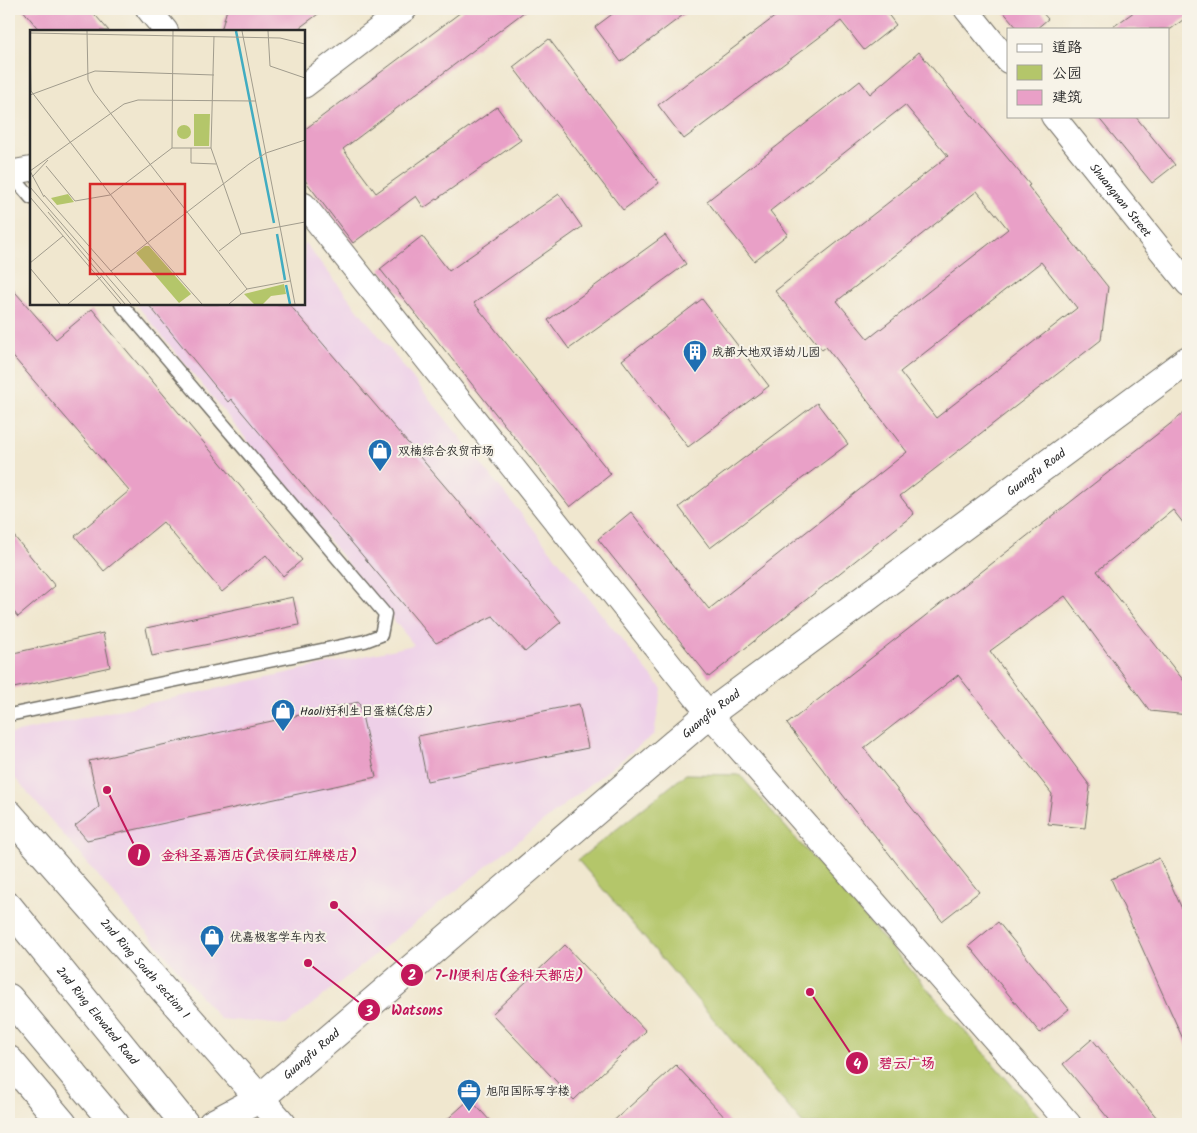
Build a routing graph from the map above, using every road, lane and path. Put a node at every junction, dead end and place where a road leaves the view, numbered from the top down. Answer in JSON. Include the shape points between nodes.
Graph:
{"nodes":[{"id":1,"x":148,"y":9,"type":"edge"},
{"id":2,"x":405,"y":9,"type":"edge"},
{"id":3,"x":966,"y":9,"type":"edge"},
{"id":4,"x":165,"y":30,"type":"edge"},
{"id":5,"x":1007,"y":60,"type":"edge"},
{"id":6,"x":305,"y":85,"type":"edge"},
{"id":7,"x":1055,"y":118,"type":"edge"},
{"id":8,"x":16,"y":171,"type":"edge"},
{"id":9,"x":30,"y":196,"type":"edge"},
{"id":10,"x":305,"y":206,"type":"edge"},
{"id":11,"x":1188,"y":284,"type":"edge"},
{"id":12,"x":122,"y":305,"type":"edge"},
{"id":13,"x":1188,"y":360,"type":"edge"},
{"id":14,"x":709,"y":714,"type":"junction"},
{"id":15,"x":9,"y":715,"type":"edge"},
{"id":16,"x":9,"y":814,"type":"edge"},
{"id":17,"x":9,"y":907,"type":"edge"},
{"id":18,"x":9,"y":998,"type":"edge"},
{"id":19,"x":9,"y":1060,"type":"edge"},
{"id":20,"x":259,"y":1099,"type":"junction"},
{"id":21,"x":64,"y":1124,"type":"edge"},
{"id":22,"x":115,"y":1124,"type":"edge"},
{"id":23,"x":185,"y":1124,"type":"edge"},
{"id":24,"x":212,"y":1124,"type":"edge"},
{"id":25,"x":230,"y":1124,"type":"edge"},
{"id":26,"x":282,"y":1124,"type":"edge"},
{"id":27,"x":1069,"y":1124,"type":"edge"}],
"edges":[{"from":1,"to":4,"type":"street"},
{"from":2,"to":6,"type":"street"},
{"from":3,"to":5,"type":"street"},
{"from":7,"to":11,"type":"street","name":"Shuangnan Street"},
{"from":8,"to":9,"type":"lane"},
{"from":10,"to":14,"type":"street"},
{"from":12,"to":15,"type":"lane","via":[[385,614],[381,635],[365,641]]},
{"from":13,"to":14,"type":"main road","name":"Guangfu Road"},
{"from":14,"to":20,"type":"main road","name":"Guangfu Road"},
{"from":14,"to":27,"type":"street"},
{"from":16,"to":20,"type":"main road","name":"2nd Ring South section 1"},
{"from":17,"to":23,"type":"main road","name":"2nd Ring Elevated Road"},
{"from":18,"to":22,"type":"main road"},
{"from":19,"to":21,"type":"main road"},
{"from":20,"to":24,"type":"main road"},
{"from":20,"to":25,"type":"main road"},
{"from":20,"to":26,"type":"main road","name":"2nd Ring South section 1"}]}
